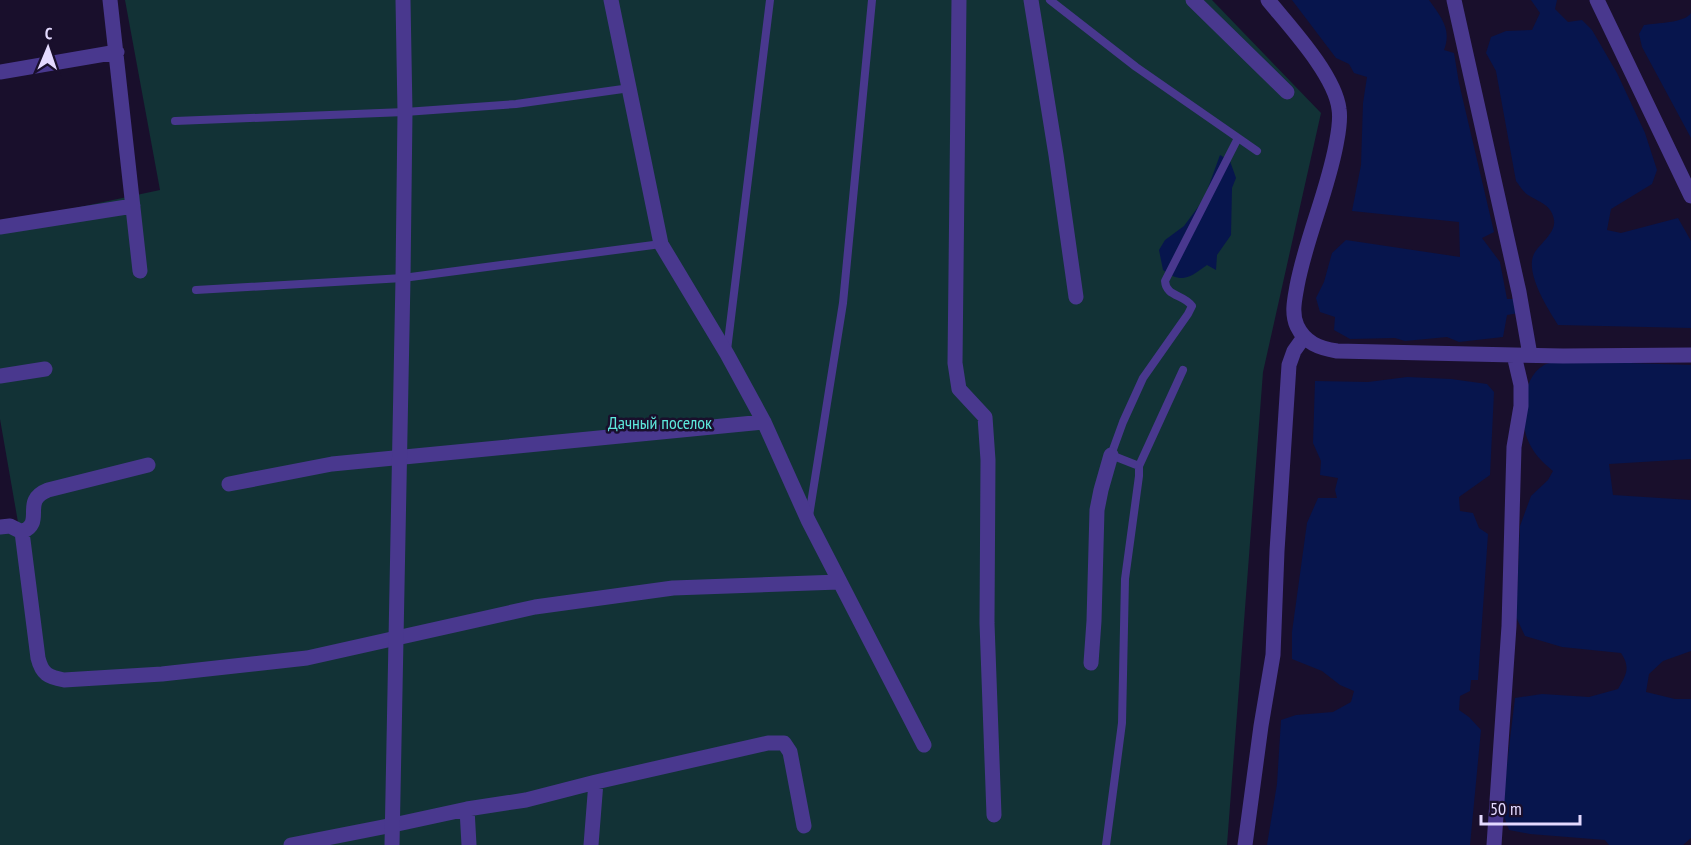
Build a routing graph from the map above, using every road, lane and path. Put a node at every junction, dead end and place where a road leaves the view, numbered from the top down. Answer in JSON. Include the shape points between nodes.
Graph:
{"nodes":[{"id":1,"x":110,"y":0,"type":"edge"},
{"id":2,"x":403,"y":0,"type":"edge"},
{"id":3,"x":611,"y":0,"type":"edge"},
{"id":4,"x":770,"y":0,"type":"edge"},
{"id":5,"x":872,"y":0,"type":"edge"},
{"id":6,"x":959,"y":0,"type":"edge"},
{"id":7,"x":1031,"y":0,"type":"edge"},
{"id":8,"x":1050,"y":0,"type":"edge"},
{"id":9,"x":1193,"y":0,"type":"edge"},
{"id":10,"x":1268,"y":0,"type":"edge"},
{"id":11,"x":1454,"y":0,"type":"edge"},
{"id":12,"x":1597,"y":0,"type":"edge"},
{"id":13,"x":117,"y":52,"type":"junction"},
{"id":14,"x":0,"y":72,"type":"edge"},
{"id":15,"x":630,"y":88,"type":"junction"},
{"id":16,"x":1287,"y":92,"type":"dead end"},
{"id":17,"x":405,"y":112,"type":"junction"},
{"id":18,"x":175,"y":121,"type":"dead end"},
{"id":19,"x":1238,"y":138,"type":"junction"},
{"id":20,"x":1257,"y":151,"type":"dead end"},
{"id":21,"x":1691,"y":196,"type":"edge"},
{"id":22,"x":133,"y":206,"type":"junction"},
{"id":23,"x":0,"y":227,"type":"edge"},
{"id":24,"x":661,"y":244,"type":"junction"},
{"id":25,"x":140,"y":271,"type":"dead end"},
{"id":26,"x":403,"y":278,"type":"junction"},
{"id":27,"x":196,"y":290,"type":"dead end"},
{"id":28,"x":1076,"y":297,"type":"dead end"},
{"id":29,"x":1305,"y":337,"type":"junction"},
{"id":30,"x":727,"y":354,"type":"junction"},
{"id":31,"x":1514,"y":355,"type":"junction"},
{"id":32,"x":1530,"y":355,"type":"junction"},
{"id":33,"x":1691,"y":355,"type":"edge"},
{"id":34,"x":45,"y":369,"type":"dead end"},
{"id":35,"x":1183,"y":370,"type":"dead end"},
{"id":36,"x":0,"y":376,"type":"edge"},
{"id":37,"x":764,"y":422,"type":"junction"},
{"id":38,"x":1111,"y":455,"type":"junction"},
{"id":39,"x":400,"y":457,"type":"junction"},
{"id":40,"x":148,"y":465,"type":"dead end"},
{"id":41,"x":1139,"y":466,"type":"junction"},
{"id":42,"x":229,"y":484,"type":"dead end"},
{"id":43,"x":808,"y":520,"type":"junction"},
{"id":44,"x":0,"y":527,"type":"edge"},
{"id":45,"x":22,"y":531,"type":"junction"},
{"id":46,"x":839,"y":582,"type":"junction"},
{"id":47,"x":395,"y":639,"type":"junction"},
{"id":48,"x":1091,"y":663,"type":"dead end"},
{"id":49,"x":924,"y":745,"type":"dead end"},
{"id":50,"x":596,"y":782,"type":"junction"},
{"id":51,"x":466,"y":809,"type":"junction"},
{"id":52,"x":994,"y":815,"type":"dead end"},
{"id":53,"x":393,"y":825,"type":"junction"},
{"id":54,"x":804,"y":826,"type":"dead end"},
{"id":55,"x":291,"y":845,"type":"edge"},
{"id":56,"x":392,"y":845,"type":"edge"},
{"id":57,"x":469,"y":845,"type":"edge"},
{"id":58,"x":591,"y":845,"type":"edge"},
{"id":59,"x":1106,"y":845,"type":"edge"},
{"id":60,"x":1245,"y":845,"type":"edge"},
{"id":61,"x":1494,"y":845,"type":"edge"}],
"edges":[{"from":1,"to":13,"type":"street"},
{"from":2,"to":17,"type":"street"},
{"from":3,"to":15,"type":"street"},
{"from":4,"to":30,"type":"lane"},
{"from":5,"to":43,"type":"lane","via":[[843,303]]},
{"from":6,"to":52,"type":"street","via":[[956,371],[959,389],[985,417]]},
{"from":7,"to":28,"type":"street"},
{"from":8,"to":19,"type":"lane","via":[[1136,67]]},
{"from":9,"to":16,"type":"street"},
{"from":10,"to":29,"type":"street","via":[[1325,73],[1340,111],[1332,166],[1302,261],[1293,307],[1296,325]]},
{"from":11,"to":32,"type":"street","via":[[1520,292]]},
{"from":12,"to":21,"type":"street"},
{"from":13,"to":14,"type":"street"},
{"from":13,"to":22,"type":"street"},
{"from":15,"to":17,"type":"lane","via":[[516,104]]},
{"from":15,"to":24,"type":"street"},
{"from":17,"to":18,"type":"lane"},
{"from":17,"to":26,"type":"street"},
{"from":19,"to":20,"type":"lane"},
{"from":19,"to":38,"type":"lane","via":[[1165,281],[1168,292],[1188,300],[1192,306],[1143,378]]},
{"from":22,"to":23,"type":"street"},
{"from":22,"to":25,"type":"street"},
{"from":24,"to":26,"type":"lane"},
{"from":24,"to":30,"type":"street"},
{"from":26,"to":27,"type":"lane"},
{"from":26,"to":39,"type":"street"},
{"from":29,"to":31,"type":"street","via":[[1318,348],[1337,351]]},
{"from":29,"to":60,"type":"street","via":[[1289,365],[1273,655]]},
{"from":30,"to":37,"type":"street"},
{"from":31,"to":32,"type":"street"},
{"from":31,"to":61,"type":"street","via":[[1521,406],[1514,447],[1509,626]]},
{"from":32,"to":33,"type":"street"},
{"from":34,"to":36,"type":"street"},
{"from":35,"to":41,"type":"lane"},
{"from":37,"to":39,"type":"street"},
{"from":37,"to":43,"type":"street"},
{"from":38,"to":41,"type":"lane"},
{"from":38,"to":48,"type":"street","via":[[1098,510]]},
{"from":39,"to":42,"type":"street","via":[[332,464]]},
{"from":39,"to":47,"type":"street"},
{"from":40,"to":45,"type":"street","via":[[40,493],[34,503],[32,523]]},
{"from":41,"to":59,"type":"lane","via":[[1125,579],[1122,723]]},
{"from":43,"to":46,"type":"street"},
{"from":44,"to":45,"type":"street"},
{"from":45,"to":47,"type":"street","via":[[38,658],[42,671],[50,678],[224,668],[307,658]]},
{"from":46,"to":47,"type":"street","via":[[673,588],[535,607]]},
{"from":46,"to":49,"type":"street"},
{"from":47,"to":53,"type":"street"},
{"from":50,"to":51,"type":"street","via":[[526,800]]},
{"from":50,"to":54,"type":"street","via":[[768,743],[784,743],[790,752]]},
{"from":50,"to":58,"type":"street"},
{"from":51,"to":53,"type":"street"},
{"from":51,"to":57,"type":"street"},
{"from":53,"to":55,"type":"street"},
{"from":53,"to":56,"type":"street"}]}
